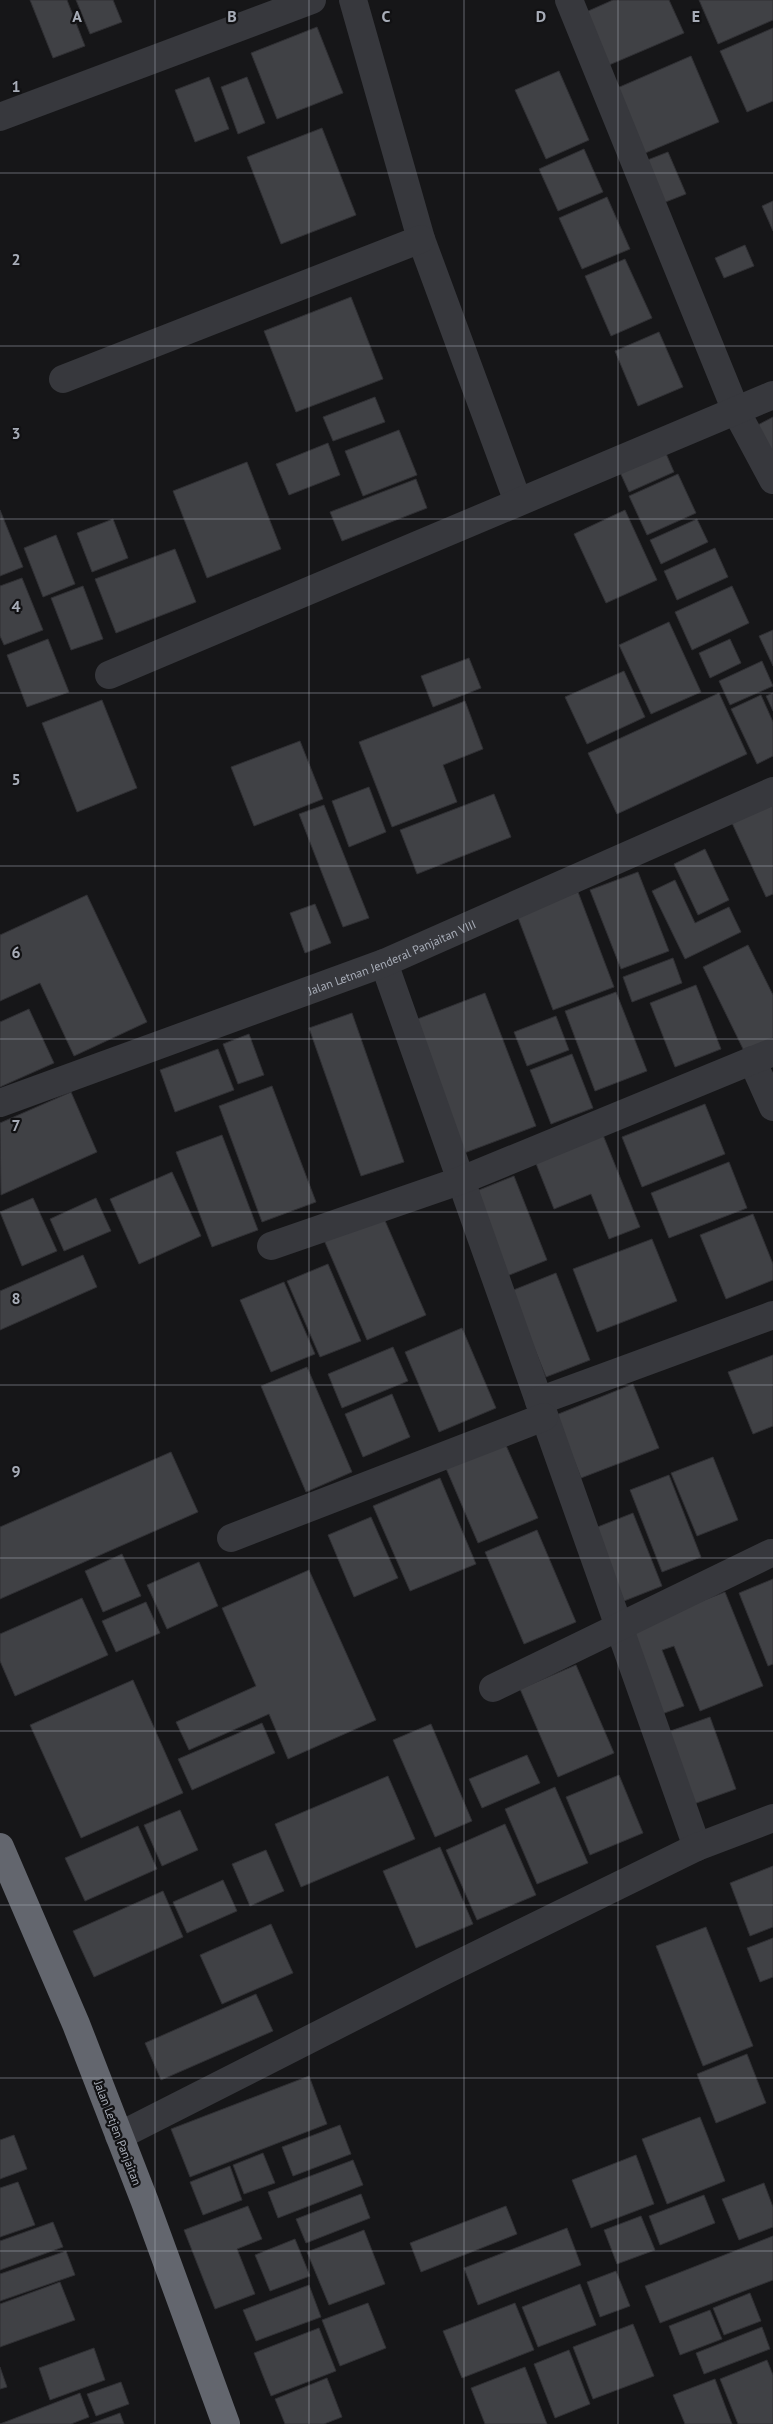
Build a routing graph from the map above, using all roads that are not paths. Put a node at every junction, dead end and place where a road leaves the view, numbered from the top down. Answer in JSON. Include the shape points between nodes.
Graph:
{"nodes":[{"id":1,"x":312,"y":0,"type":"edge"},
{"id":2,"x":353,"y":0,"type":"edge"},
{"id":3,"x":570,"y":0,"type":"edge"},
{"id":4,"x":0,"y":117,"type":"edge"},
{"id":5,"x":421,"y":238,"type":"junction"},
{"id":6,"x":63,"y":379,"type":"dead end"},
{"id":7,"x":773,"y":395,"type":"edge"},
{"id":8,"x":736,"y":411,"type":"junction"},
{"id":9,"x":773,"y":480,"type":"edge"},
{"id":10,"x":518,"y":502,"type":"junction"},
{"id":11,"x":109,"y":675,"type":"dead end"},
{"id":12,"x":773,"y":791,"type":"edge"},
{"id":13,"x":384,"y":963,"type":"junction"},
{"id":14,"x":763,"y":1056,"type":"edge"},
{"id":15,"x":0,"y":1104,"type":"edge"},
{"id":16,"x":773,"y":1107,"type":"edge"},
{"id":17,"x":462,"y":1180,"type":"junction"},
{"id":18,"x":271,"y":1246,"type":"dead end"},
{"id":19,"x":773,"y":1315,"type":"edge"},
{"id":20,"x":541,"y":1409,"type":"junction"},
{"id":21,"x":231,"y":1538,"type":"dead end"},
{"id":22,"x":771,"y":1553,"type":"dead end"},
{"id":23,"x":619,"y":1626,"type":"junction"},
{"id":24,"x":493,"y":1688,"type":"dead end"},
{"id":25,"x":773,"y":1818,"type":"edge"},
{"id":26,"x":0,"y":1847,"type":"edge"},
{"id":27,"x":698,"y":1847,"type":"junction"},
{"id":28,"x":119,"y":2136,"type":"junction"},
{"id":29,"x":226,"y":2424,"type":"edge"}],
"edges":[{"from":1,"to":4,"type":"street"},
{"from":2,"to":5,"type":"street"},
{"from":3,"to":8,"type":"street"},
{"from":5,"to":6,"type":"street"},
{"from":5,"to":10,"type":"street"},
{"from":7,"to":8,"type":"street"},
{"from":8,"to":9,"type":"street"},
{"from":8,"to":10,"type":"street"},
{"from":10,"to":11,"type":"street"},
{"from":12,"to":13,"type":"street","name":"Jalan Letnan Jenderal Panjaitan VIII"},
{"from":13,"to":15,"type":"street","name":"Jalan Letnan Jenderal Panjaitan VIII"},
{"from":13,"to":17,"type":"street"},
{"from":14,"to":16,"type":"street"},
{"from":14,"to":17,"type":"street"},
{"from":17,"to":18,"type":"street"},
{"from":17,"to":20,"type":"street"},
{"from":19,"to":20,"type":"street"},
{"from":20,"to":21,"type":"street"},
{"from":20,"to":23,"type":"street"},
{"from":22,"to":23,"type":"street"},
{"from":23,"to":24,"type":"street"},
{"from":23,"to":27,"type":"street"},
{"from":25,"to":27,"type":"street"},
{"from":26,"to":28,"type":"highway","name":"Jalan Letjen Panjaitan","via":[[76,2024]]},
{"from":27,"to":28,"type":"street"},
{"from":28,"to":29,"type":"highway","name":"Jalan Letjen Panjaitan"}]}
